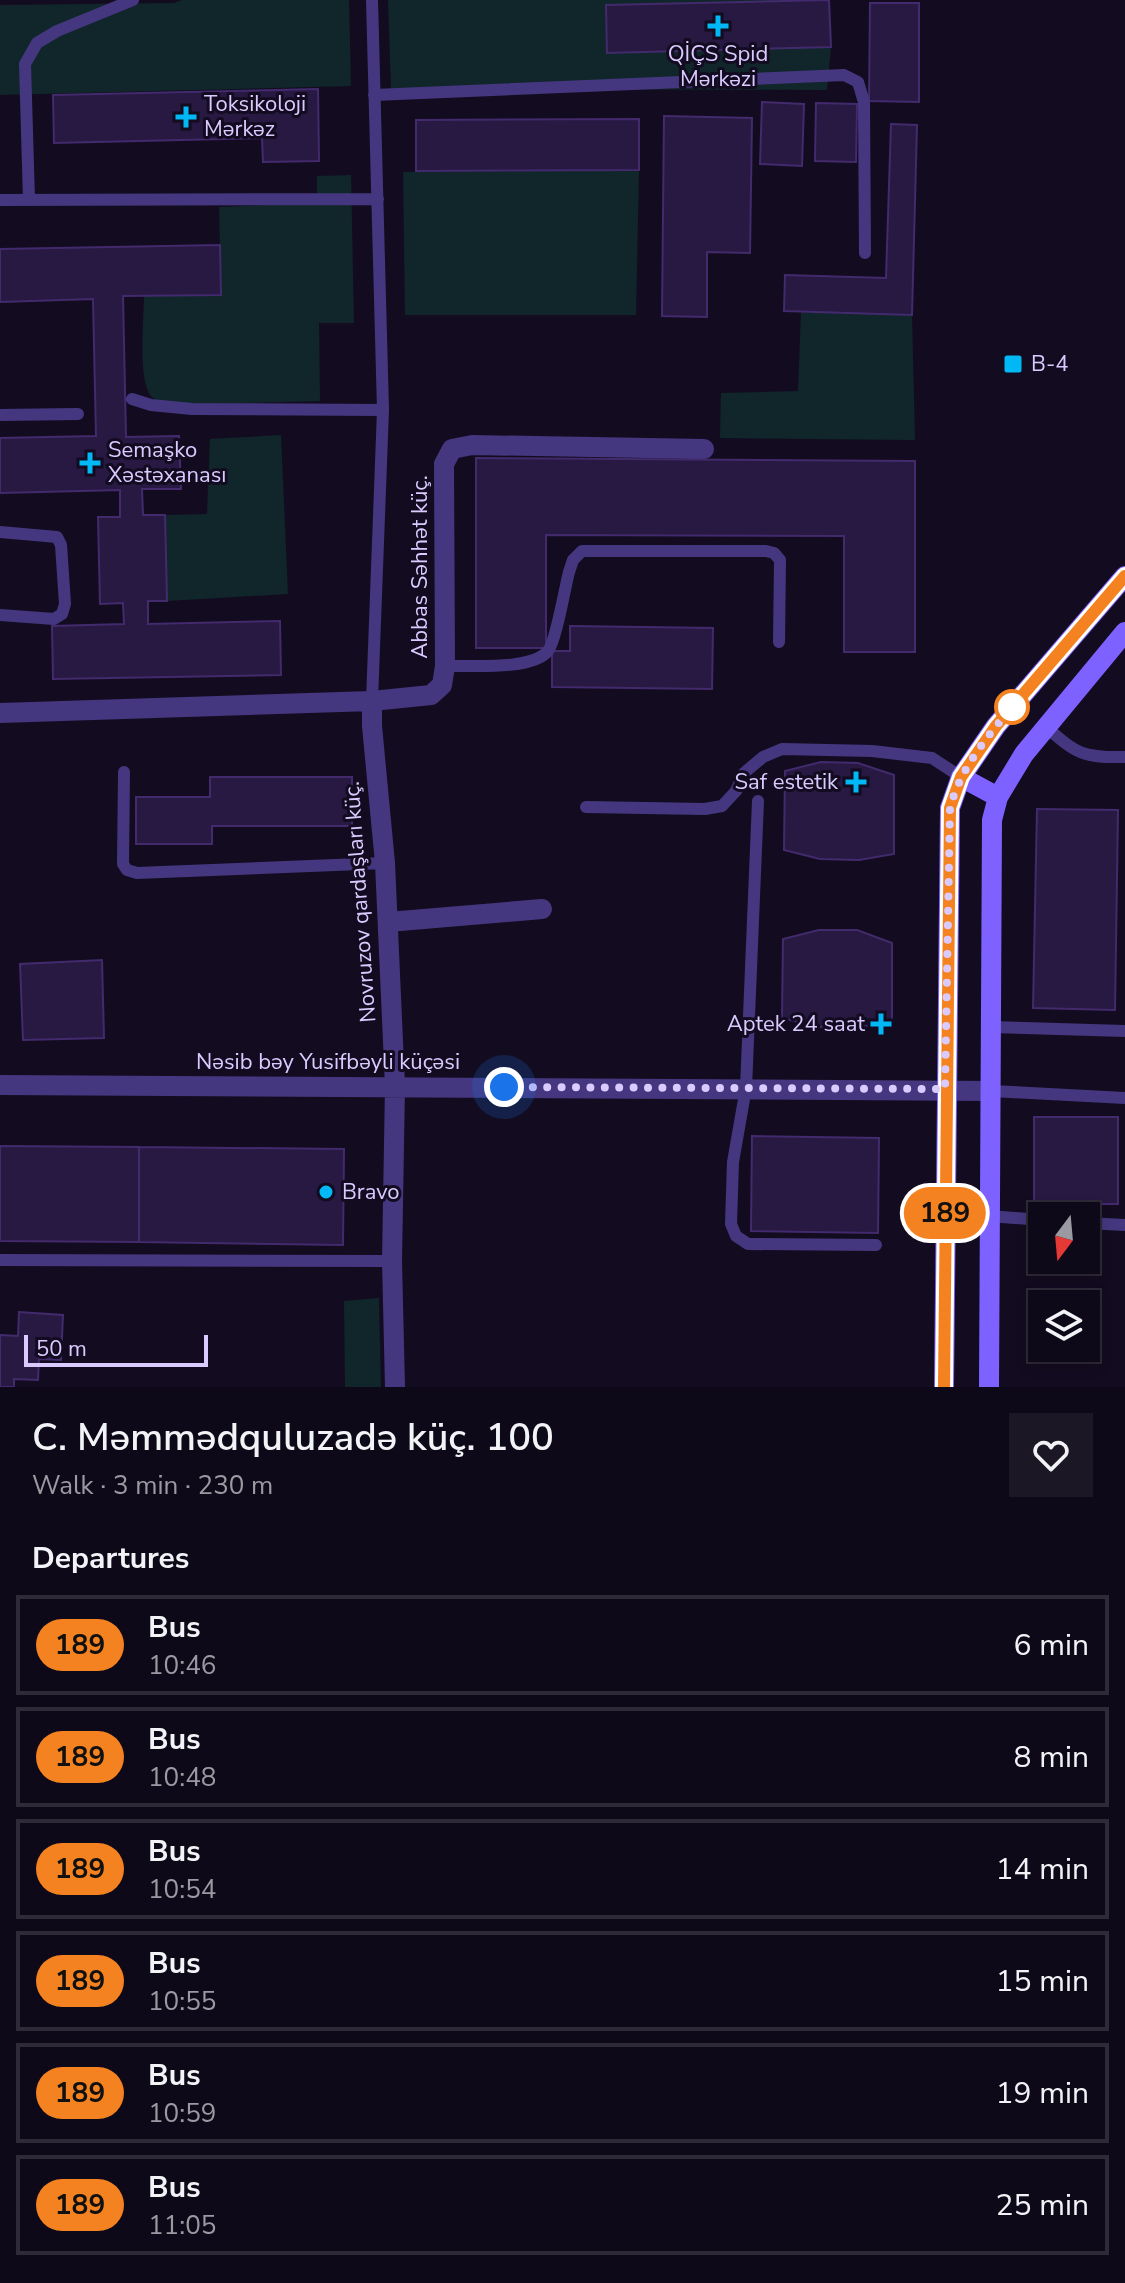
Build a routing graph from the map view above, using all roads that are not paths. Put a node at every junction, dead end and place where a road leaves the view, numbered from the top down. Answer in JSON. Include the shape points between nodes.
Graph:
{"nodes":[{"id":1,"x":133,"y":0,"type":"edge"},
{"id":2,"x":372,"y":0,"type":"edge"},
{"id":3,"x":374,"y":95,"type":"junction"},
{"id":4,"x":378,"y":199,"type":"junction"},
{"id":5,"x":0,"y":200,"type":"edge"},
{"id":6,"x":29,"y":200,"type":"junction"},
{"id":7,"x":865,"y":253,"type":"dead end"},
{"id":8,"x":132,"y":399,"type":"dead end"},
{"id":9,"x":383,"y":410,"type":"junction"},
{"id":10,"x":78,"y":414,"type":"dead end"},
{"id":11,"x":0,"y":415,"type":"edge"},
{"id":12,"x":704,"y":449,"type":"dead end"},
{"id":13,"x":0,"y":532,"type":"edge"},
{"id":14,"x":1125,"y":576,"type":"edge"},
{"id":15,"x":0,"y":615,"type":"edge"},
{"id":16,"x":1125,"y":632,"type":"edge"},
{"id":17,"x":779,"y":642,"type":"dead end"},
{"id":18,"x":445,"y":666,"type":"junction"},
{"id":19,"x":372,"y":701,"type":"junction"},
{"id":20,"x":0,"y":713,"type":"edge"},
{"id":21,"x":1046,"y":727,"type":"junction"},
{"id":22,"x":1125,"y":757,"type":"edge"},
{"id":23,"x":124,"y":772,"type":"dead end"},
{"id":24,"x":961,"y":777,"type":"junction"},
{"id":25,"x":998,"y":797,"type":"junction"},
{"id":26,"x":758,"y":801,"type":"dead end"},
{"id":27,"x":586,"y":807,"type":"dead end"},
{"id":28,"x":385,"y":863,"type":"junction"},
{"id":29,"x":542,"y":909,"type":"dead end"},
{"id":30,"x":388,"y":922,"type":"junction"},
{"id":31,"x":992,"y":1027,"type":"junction"},
{"id":32,"x":1125,"y":1031,"type":"edge"},
{"id":33,"x":0,"y":1085,"type":"edge"},
{"id":34,"x":395,"y":1086,"type":"junction"},
{"id":35,"x":746,"y":1088,"type":"junction"},
{"id":36,"x":945,"y":1089,"type":"junction"},
{"id":37,"x":992,"y":1091,"type":"junction"},
{"id":38,"x":1125,"y":1098,"type":"edge"},
{"id":39,"x":989,"y":1216,"type":"junction"},
{"id":40,"x":1028,"y":1219,"type":"edge"},
{"id":41,"x":1100,"y":1224,"type":"edge"},
{"id":42,"x":1125,"y":1225,"type":"edge"},
{"id":43,"x":876,"y":1245,"type":"dead end"},
{"id":44,"x":0,"y":1260,"type":"edge"},
{"id":45,"x":392,"y":1261,"type":"junction"},
{"id":46,"x":395,"y":1387,"type":"edge"},
{"id":47,"x":944,"y":1387,"type":"edge"},
{"id":48,"x":989,"y":1387,"type":"edge"}],
"edges":[{"from":1,"to":6,"type":"lane","via":[[47,37],[25,64]]},
{"from":2,"to":3,"type":"lane"},
{"from":3,"to":4,"type":"lane"},
{"from":3,"to":7,"type":"lane","via":[[844,75],[858,82],[864,102]]},
{"from":4,"to":6,"type":"lane"},
{"from":4,"to":9,"type":"lane"},
{"from":5,"to":6,"type":"lane"},
{"from":8,"to":9,"type":"lane","via":[[192,409]]},
{"from":9,"to":19,"type":"lane"},
{"from":10,"to":11,"type":"lane"},
{"from":12,"to":18,"type":"street","name":"Abbas Səhhət küç.","via":[[452,449],[444,464]]},
{"from":13,"to":15,"type":"lane","via":[[57,537],[65,604],[54,619]]},
{"from":14,"to":24,"type":"main road","via":[[996,726]]},
{"from":16,"to":21,"type":"main road"},
{"from":17,"to":18,"type":"lane","via":[[780,560],[774,553],[582,551],[569,572],[549,650],[522,664]]},
{"from":18,"to":19,"type":"street","name":"Abbas Səhhət küç.","via":[[442,685],[431,695]]},
{"from":19,"to":20,"type":"street","name":"Abbas Səhhət küç."},
{"from":19,"to":28,"type":"street","name":"Novruzov qardaşları küç."},
{"from":21,"to":22,"type":"lane","via":[[1073,750]]},
{"from":21,"to":25,"type":"main road"},
{"from":23,"to":28,"type":"lane","via":[[127,870]]},
{"from":24,"to":25,"type":"main road"},
{"from":24,"to":27,"type":"lane","via":[[932,758],[782,749],[744,773],[722,806]]},
{"from":24,"to":36,"type":"main road","via":[[948,828]]},
{"from":25,"to":31,"type":"main road","via":[[990,874]]},
{"from":26,"to":35,"type":"lane"},
{"from":28,"to":30,"type":"street","name":"Novruzov qardaşları küç."},
{"from":29,"to":30,"type":"street"},
{"from":30,"to":34,"type":"street","name":"Novruzov qardaşları küç."},
{"from":31,"to":32,"type":"lane"},
{"from":31,"to":37,"type":"main road"},
{"from":33,"to":34,"type":"street","name":"Nəsib bəy Yusifbəyli küçəsi"},
{"from":34,"to":35,"type":"street","name":"Nəsib bəy Yusifbəyli küçəsi"},
{"from":34,"to":45,"type":"street","name":"Novruzov qardaşları küç."},
{"from":35,"to":36,"type":"street","name":"Nəsib bəy Yusifbəyli küçəsi"},
{"from":35,"to":43,"type":"lane","via":[[733,1162],[731,1224],[736,1236],[748,1244]]},
{"from":36,"to":37,"type":"street","name":"Nəsib bəy Yusifbəyli küçəsi"},
{"from":36,"to":47,"type":"main road"},
{"from":37,"to":38,"type":"lane"},
{"from":37,"to":39,"type":"main road"},
{"from":39,"to":40,"type":"lane"},
{"from":39,"to":48,"type":"main road"},
{"from":41,"to":42,"type":"lane"},
{"from":44,"to":45,"type":"lane"},
{"from":45,"to":46,"type":"street","name":"Novruzov qardaşları küç."}]}
